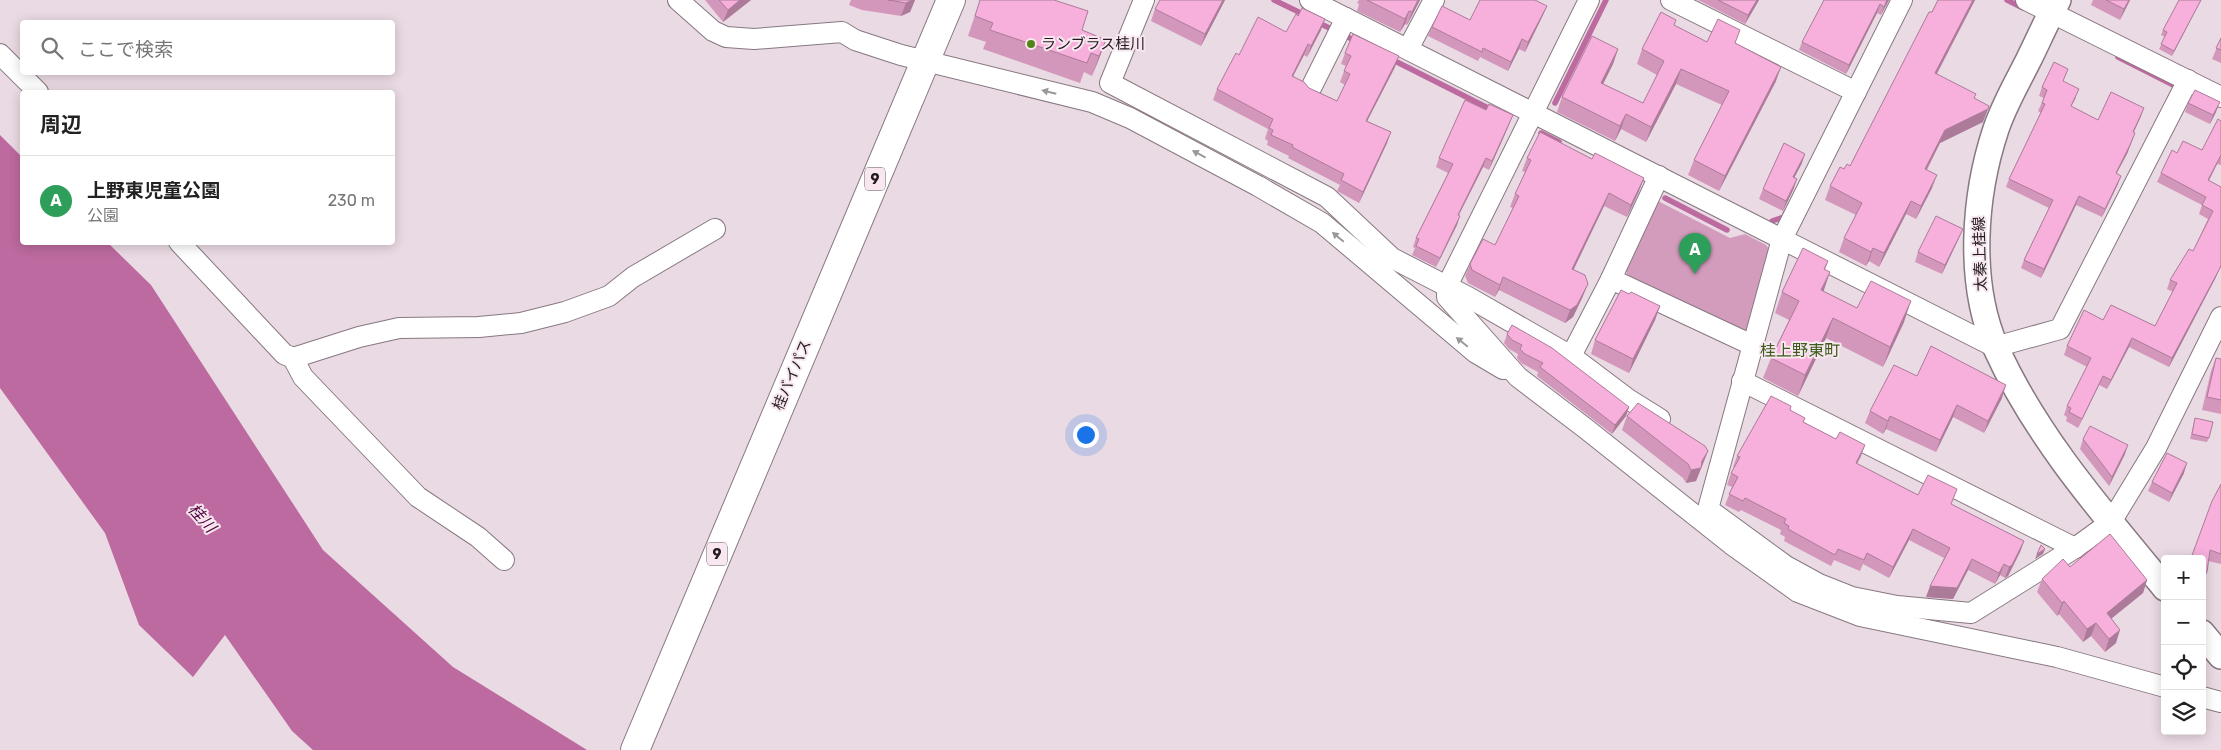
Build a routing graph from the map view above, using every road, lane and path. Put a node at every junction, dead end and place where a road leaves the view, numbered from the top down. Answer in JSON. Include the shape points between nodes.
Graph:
{"nodes":[{"id":1,"x":679,"y":0,"type":"edge"},
{"id":2,"x":951,"y":0,"type":"edge"},
{"id":3,"x":1144,"y":0,"type":"edge"},
{"id":4,"x":1310,"y":0,"type":"edge"},
{"id":5,"x":1434,"y":0,"type":"edge"},
{"id":6,"x":1589,"y":0,"type":"edge"},
{"id":7,"x":1671,"y":0,"type":"edge"},
{"id":8,"x":1902,"y":0,"type":"edge"},
{"id":9,"x":2026,"y":0,"type":"edge"},
{"id":10,"x":2054,"y":7,"type":"edge"},
{"id":11,"x":1341,"y":28,"type":"junction"},
{"id":12,"x":1408,"y":49,"type":"junction"},
{"id":13,"x":0,"y":54,"type":"edge"},
{"id":14,"x":924,"y":61,"type":"junction"},
{"id":15,"x":20,"y":74,"type":"edge"},
{"id":16,"x":21,"y":75,"type":"edge"},
{"id":17,"x":2188,"y":80,"type":"junction"},
{"id":18,"x":1311,"y":88,"type":"edge"},
{"id":19,"x":36,"y":90,"type":"edge"},
{"id":20,"x":1856,"y":92,"type":"junction"},
{"id":21,"x":2221,"y":97,"type":"edge"},
{"id":22,"x":1532,"y":111,"type":"junction"},
{"id":23,"x":1659,"y":176,"type":"junction"},
{"id":24,"x":715,"y":229,"type":"dead end"},
{"id":25,"x":1782,"y":238,"type":"junction"},
{"id":26,"x":182,"y":245,"type":"edge"},
{"id":27,"x":1611,"y":279,"type":"junction"},
{"id":28,"x":1447,"y":286,"type":"junction"},
{"id":29,"x":2221,"y":317,"type":"edge"},
{"id":30,"x":1752,"y":345,"type":"junction"},
{"id":31,"x":1995,"y":347,"type":"junction"},
{"id":32,"x":2214,"y":347,"type":"edge"},
{"id":33,"x":1571,"y":356,"type":"junction"},
{"id":34,"x":293,"y":358,"type":"junction"},
{"id":35,"x":1518,"y":377,"type":"junction"},
{"id":36,"x":1742,"y":381,"type":"junction"},
{"id":37,"x":1674,"y":428,"type":"edge"},
{"id":38,"x":2111,"y":522,"type":"junction"},
{"id":39,"x":2075,"y":548,"type":"junction"},
{"id":40,"x":504,"y":560,"type":"dead end"},
{"id":41,"x":2161,"y":583,"type":"edge"},
{"id":42,"x":2206,"y":639,"type":"edge"},
{"id":43,"x":2221,"y":656,"type":"edge"},
{"id":44,"x":2161,"y":686,"type":"edge"},
{"id":45,"x":2206,"y":698,"type":"edge"},
{"id":46,"x":2221,"y":702,"type":"edge"},
{"id":47,"x":635,"y":750,"type":"edge"}],
"edges":[{"from":1,"to":14,"type":"street","via":[[713,31],[726,37],[754,39],[842,32],[855,40]]},
{"from":2,"to":14,"type":"highway","name":"桂バイパス","number":"9"},
{"from":3,"to":28,"type":"street","via":[[1110,83],[1327,197],[1392,258]]},
{"from":4,"to":11,"type":"street"},
{"from":5,"to":12,"type":"street"},
{"from":6,"to":22,"type":"street"},
{"from":7,"to":20,"type":"street"},
{"from":8,"to":20,"type":"street"},
{"from":9,"to":10,"type":"street"},
{"from":10,"to":17,"type":"street"},
{"from":10,"to":31,"type":"main road","name":"太秦上桂線","via":[[2004,110],[1986,166],[1979,211],[1978,272]]},
{"from":11,"to":12,"type":"street"},
{"from":11,"to":18,"type":"street"},
{"from":12,"to":22,"type":"street"},
{"from":13,"to":15,"type":"street"},
{"from":35,"to":14,"type":"street","one_way":true,"via":[[1476,353],[1322,223],[1193,150],[1092,102]]},
{"from":14,"to":47,"type":"highway","name":"桂バイパス","number":"9"},
{"from":16,"to":19,"type":"street"},
{"from":17,"to":21,"type":"street"},
{"from":17,"to":31,"type":"street","via":[[2060,329]]},
{"from":20,"to":25,"type":"street"},
{"from":22,"to":23,"type":"street"},
{"from":22,"to":28,"type":"street"},
{"from":23,"to":25,"type":"street"},
{"from":23,"to":27,"type":"street"},
{"from":24,"to":34,"type":"street","via":[[632,277],[609,296],[564,312],[479,327],[399,328]]},
{"from":25,"to":30,"type":"street"},
{"from":25,"to":31,"type":"street"},
{"from":26,"to":34,"type":"street","via":[[284,354]]},
{"from":27,"to":30,"type":"street"},
{"from":27,"to":33,"type":"street"},
{"from":28,"to":33,"type":"street"},
{"from":28,"to":35,"type":"street","via":[[1447,297]]},
{"from":29,"to":32,"type":"street"},
{"from":30,"to":36,"type":"street"},
{"from":31,"to":38,"type":"main road","name":"太秦上桂線","via":[[2036,420]]},
{"from":32,"to":38,"type":"street"},
{"from":33,"to":37,"type":"street","via":[[1628,399]]},
{"from":34,"to":40,"type":"street","via":[[303,377],[418,497],[478,537]]},
{"from":35,"to":44,"type":"street","via":[[1731,544],[1798,592],[1860,616],[2057,657]]},
{"from":36,"to":39,"type":"street"},
{"from":36,"to":39,"type":"street","via":[[1713,453],[1708,508],[1786,566],[1819,584],[1852,597],[1897,606],[1971,613]]},
{"from":38,"to":39,"type":"street"},
{"from":38,"to":41,"type":"main road","name":"太秦上桂線"},
{"from":42,"to":43,"type":"main road"},
{"from":45,"to":46,"type":"street"}]}
